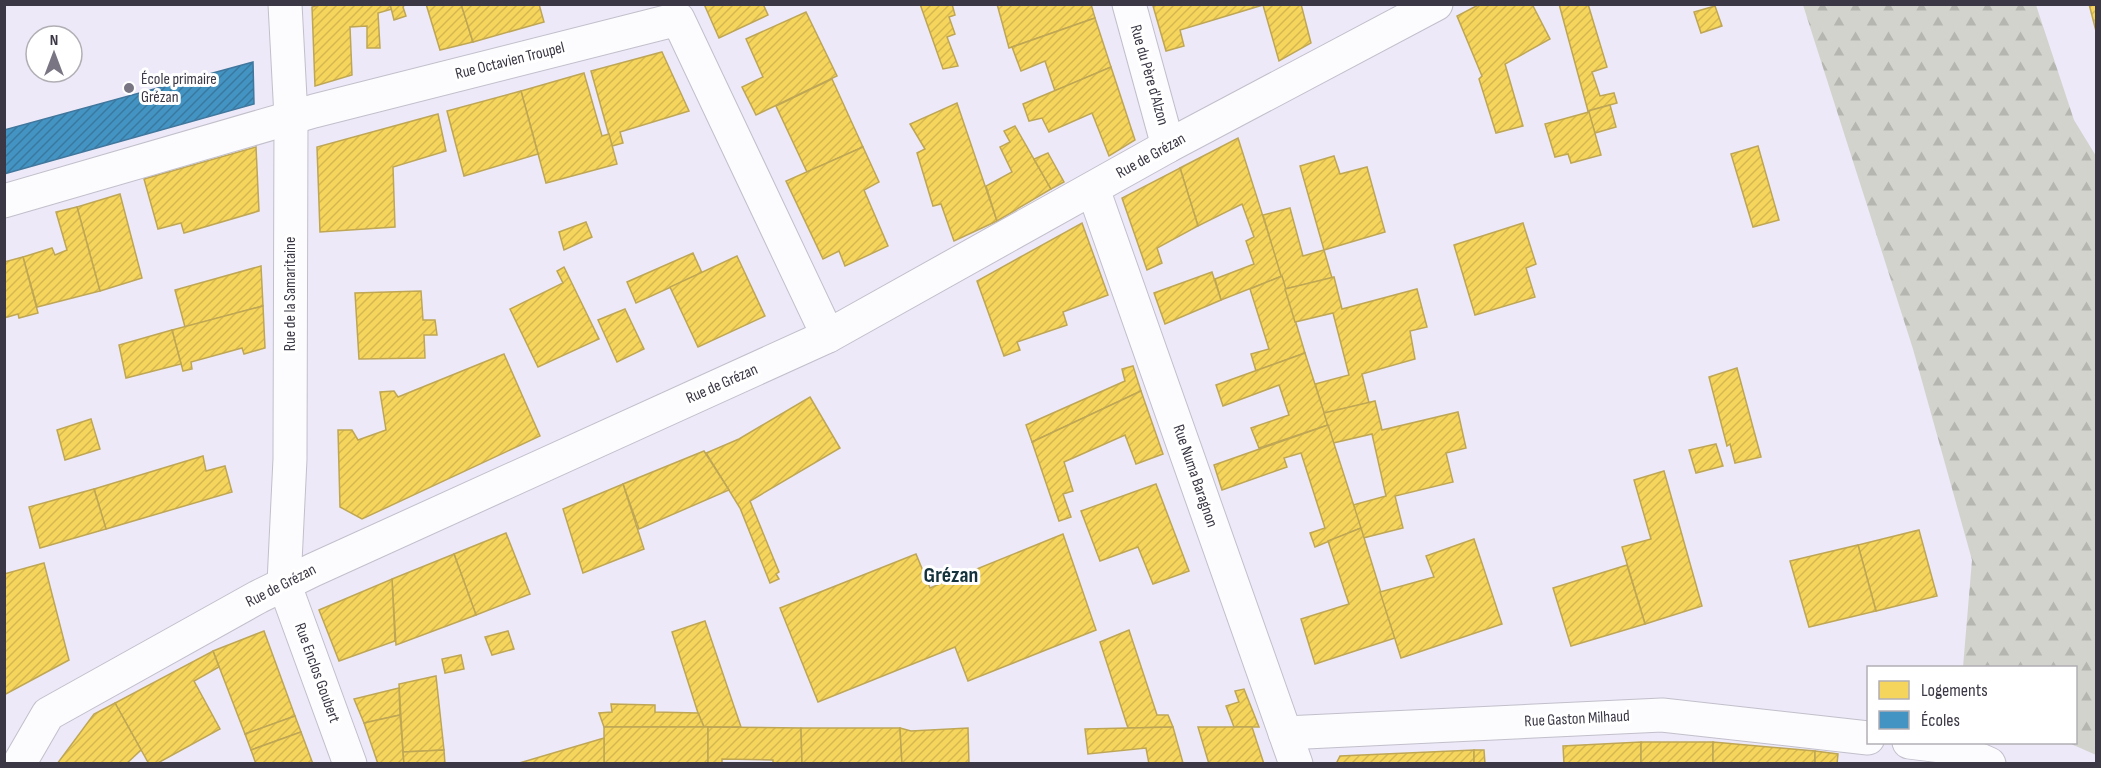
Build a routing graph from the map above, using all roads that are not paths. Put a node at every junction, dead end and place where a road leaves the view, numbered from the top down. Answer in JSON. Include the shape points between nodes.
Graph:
{"nodes":[{"id":1,"x":285,"y":4,"type":"edge"},
{"id":2,"x":1129,"y":4,"type":"edge"},
{"id":3,"x":1436,"y":4,"type":"edge"},
{"id":4,"x":291,"y":117,"type":"junction"},
{"id":5,"x":1168,"y":146,"type":"junction"},
{"id":6,"x":1093,"y":189,"type":"junction"},
{"id":7,"x":4,"y":201,"type":"edge"},
{"id":8,"x":828,"y":336,"type":"junction"},
{"id":9,"x":284,"y":583,"type":"junction"},
{"id":10,"x":1285,"y":733,"type":"junction"},
{"id":11,"x":1867,"y":738,"type":"edge"},
{"id":12,"x":1925,"y":744,"type":"edge"},
{"id":13,"x":19,"y":764,"type":"edge"},
{"id":14,"x":350,"y":764,"type":"edge"},
{"id":15,"x":1296,"y":764,"type":"edge"},
{"id":16,"x":1989,"y":764,"type":"edge"}],
"edges":[{"from":1,"to":4,"type":"street","name":"Rue de la Samaritaine"},
{"from":2,"to":5,"type":"street","name":"Rue du Père d'Alzon"},
{"from":3,"to":5,"type":"street","name":"Rue de Grézan"},
{"from":4,"to":7,"type":"street","name":"Rue Octavien Troupel"},
{"from":4,"to":8,"type":"street","name":"Rue Octavien Troupel","via":[[678,19]]},
{"from":4,"to":9,"type":"street","name":"Rue de la Samaritaine","via":[[290,459]]},
{"from":5,"to":6,"type":"street","name":"Rue de Grézan"},
{"from":6,"to":8,"type":"street","name":"Rue de Grézan"},
{"from":6,"to":10,"type":"street","name":"Rue Numa Baragnon"},
{"from":8,"to":9,"type":"street","name":"Rue de Grézan"},
{"from":9,"to":13,"type":"street","name":"Rue de Grézan","via":[[48,714]]},
{"from":9,"to":14,"type":"street","name":"Rue Enclos Goubert"},
{"from":10,"to":11,"type":"street","name":"Rue Gaston Milhaud","via":[[1662,715]]},
{"from":10,"to":15,"type":"street","name":"Rue Numa Baragnon"},
{"from":12,"to":16,"type":"street","via":[[1950,747]]}]}
